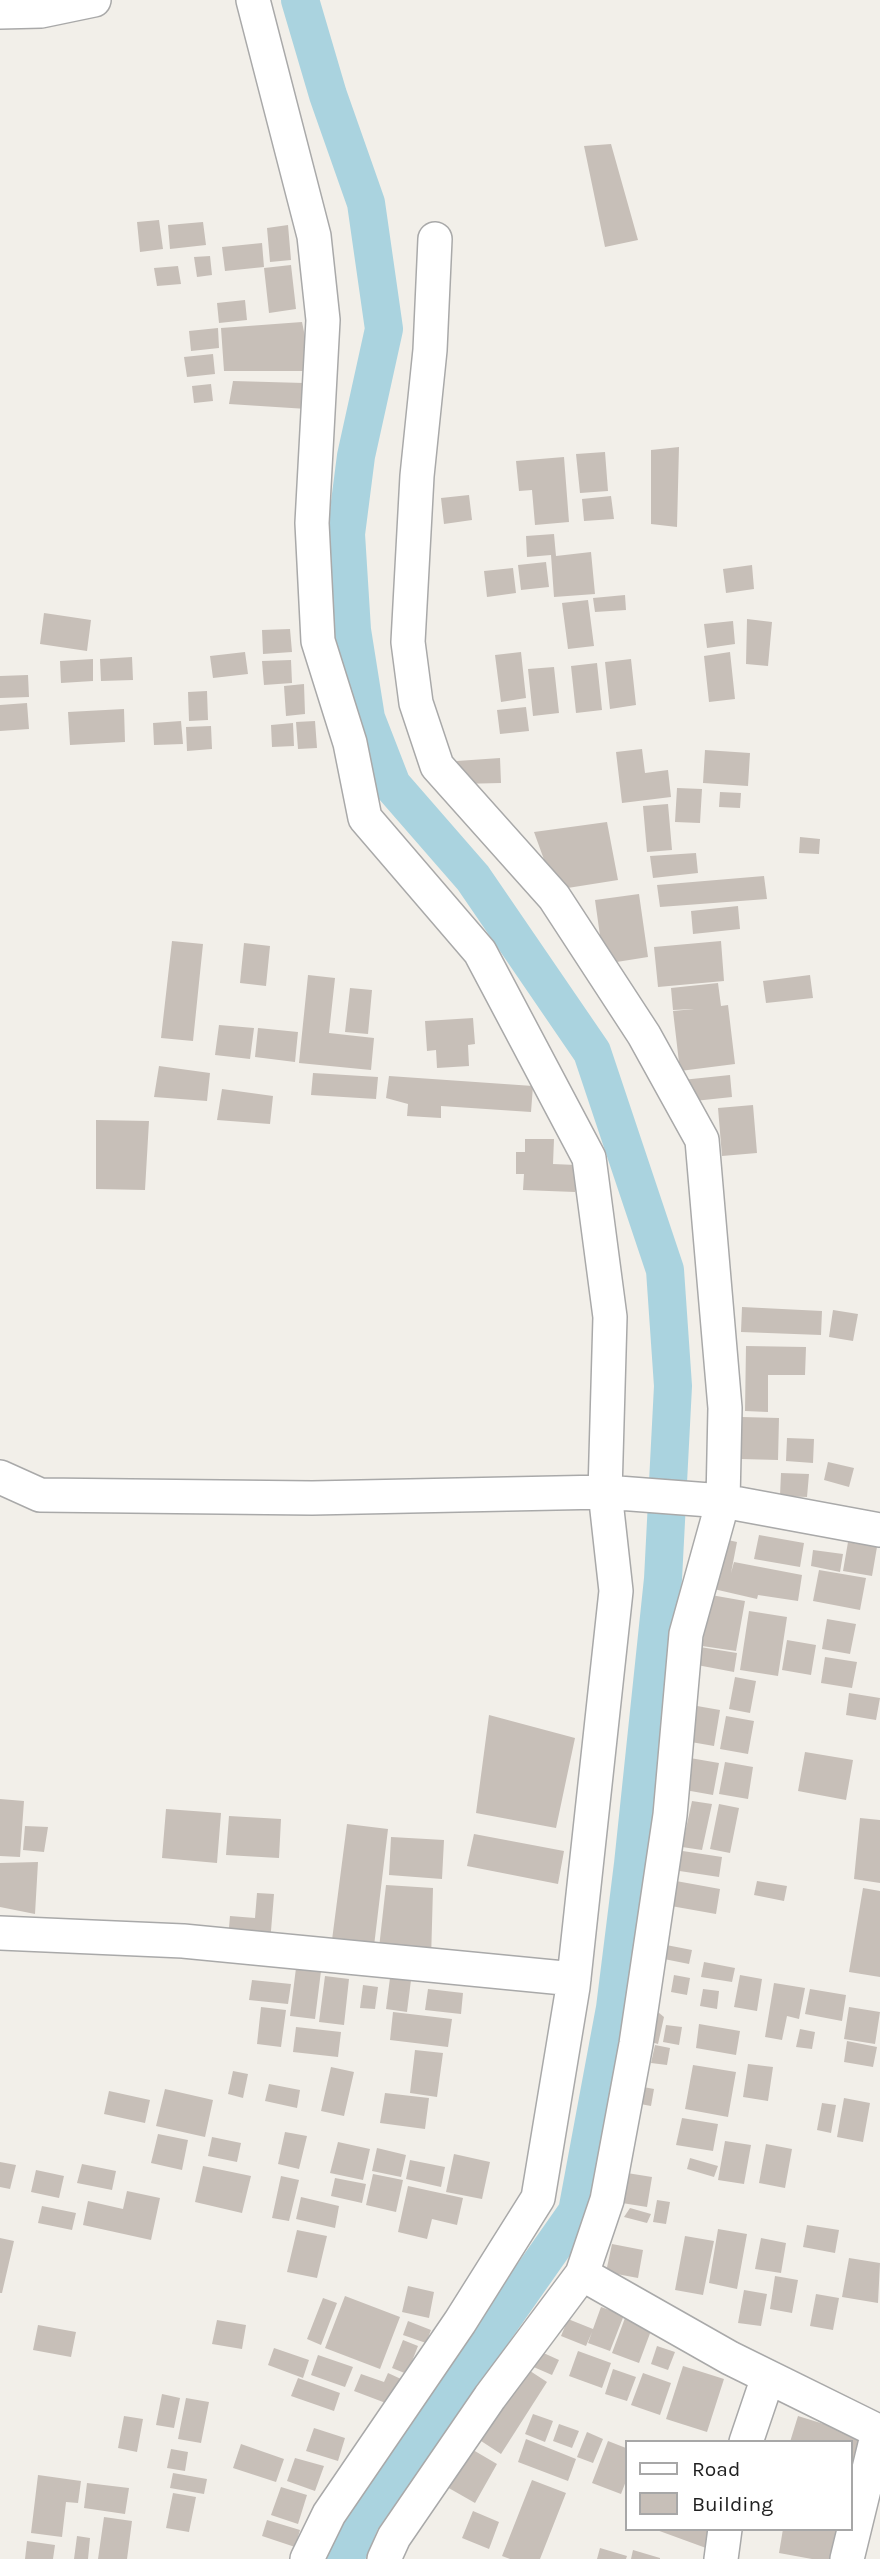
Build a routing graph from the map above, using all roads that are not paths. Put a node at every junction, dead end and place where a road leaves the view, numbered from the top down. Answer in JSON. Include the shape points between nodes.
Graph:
{"nodes":[{"id":1,"x":94,"y":0,"type":"edge"},
{"id":2,"x":253,"y":0,"type":"edge"},
{"id":3,"x":0,"y":12,"type":"edge"},
{"id":4,"x":435,"y":239,"type":"dead end"},
{"id":5,"x":0,"y":1477,"type":"edge"},
{"id":6,"x":605,"y":1492,"type":"junction"},
{"id":7,"x":723,"y":1502,"type":"junction"},
{"id":8,"x":880,"y":1530,"type":"edge"},
{"id":9,"x":0,"y":1933,"type":"edge"},
{"id":10,"x":574,"y":1979,"type":"junction"},
{"id":11,"x":582,"y":2274,"type":"junction"},
{"id":12,"x":768,"y":2377,"type":"junction"},
{"id":13,"x":879,"y":2432,"type":"edge"},
{"id":14,"x":747,"y":2440,"type":"edge"},
{"id":15,"x":725,"y":2531,"type":"edge"},
{"id":16,"x":307,"y":2559,"type":"edge"},
{"id":17,"x":384,"y":2559,"type":"edge"},
{"id":18,"x":721,"y":2559,"type":"edge"},
{"id":19,"x":847,"y":2559,"type":"edge"}],
"edges":[{"from":1,"to":3,"type":"street","via":[[41,11]]},
{"from":2,"to":6,"type":"street","via":[[314,236],[323,320],[312,523],[318,642],[349,743],[365,818],[480,952],[589,1158],[610,1318]]},
{"from":4,"to":7,"type":"street","via":[[408,642],[415,703],[437,766],[554,897],[644,1035],[702,1140],[725,1408]]},
{"from":5,"to":6,"type":"street","via":[[40,1495],[312,1498]]},
{"from":6,"to":7,"type":"street"},
{"from":6,"to":10,"type":"street","via":[[616,1591]]},
{"from":7,"to":8,"type":"street"},
{"from":7,"to":11,"type":"street","via":[[686,1634],[670,1815],[636,2044],[607,2200]]},
{"from":9,"to":10,"type":"street","via":[[183,1941]]},
{"from":10,"to":16,"type":"street","via":[[538,2198],[329,2514]]},
{"from":11,"to":12,"type":"street"},
{"from":11,"to":17,"type":"street","via":[[482,2408],[394,2537]]},
{"from":12,"to":13,"type":"street"},
{"from":12,"to":14,"type":"street"},
{"from":13,"to":19,"type":"street"},
{"from":15,"to":18,"type":"street"}]}
